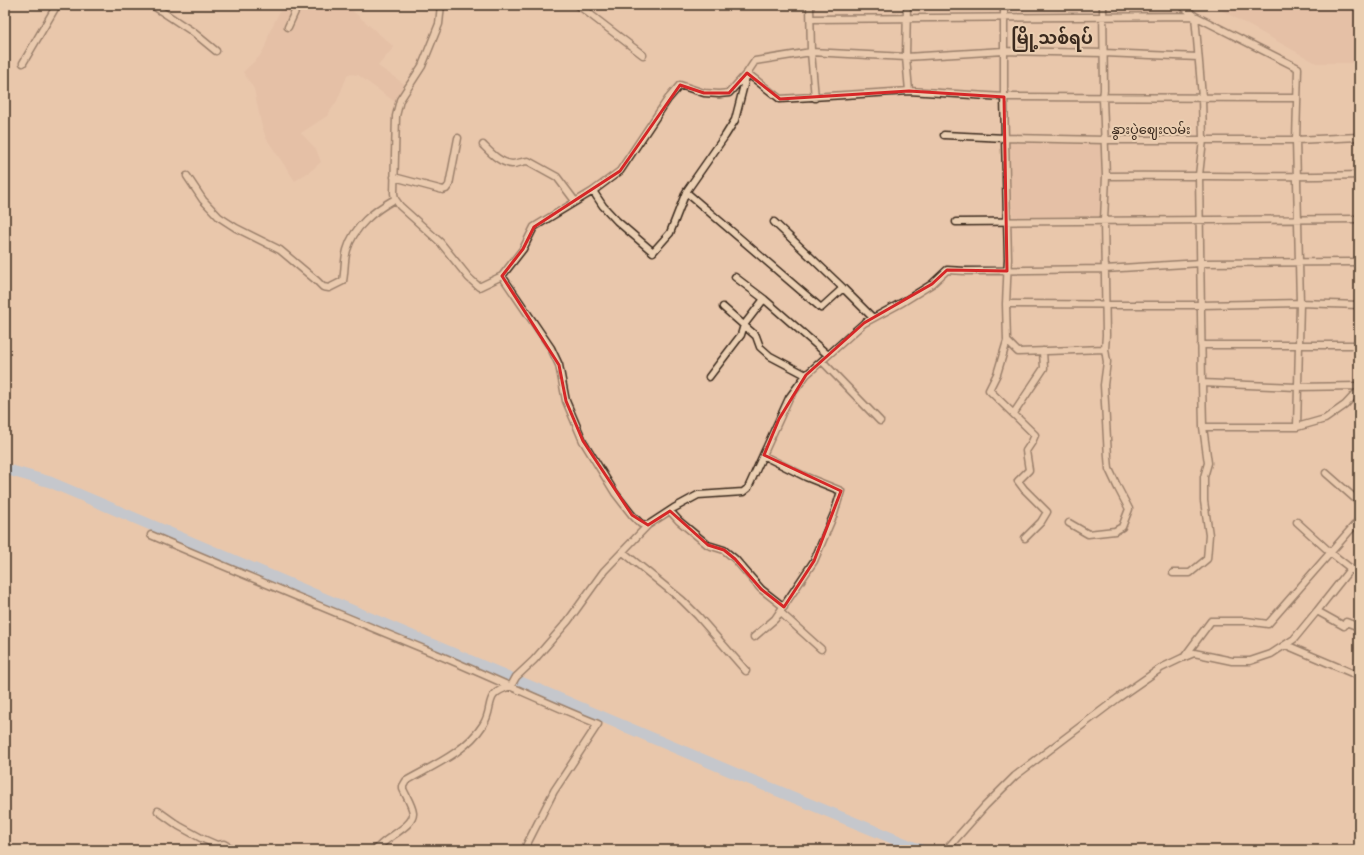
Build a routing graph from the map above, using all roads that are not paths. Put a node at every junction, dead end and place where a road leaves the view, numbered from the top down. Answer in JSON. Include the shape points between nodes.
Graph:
{"nodes":[{"id":1,"x":56,"y":5,"type":"edge"},
{"id":2,"x":152,"y":5,"type":"edge"},
{"id":3,"x":298,"y":5,"type":"edge"},
{"id":4,"x":441,"y":5,"type":"edge"},
{"id":5,"x":578,"y":5,"type":"edge"},
{"id":6,"x":810,"y":5,"type":"edge"},
{"id":7,"x":907,"y":5,"type":"edge"},
{"id":8,"x":1004,"y":5,"type":"edge"},
{"id":9,"x":1103,"y":5,"type":"edge"},
{"id":10,"x":1181,"y":5,"type":"edge"},
{"id":11,"x":1103,"y":16,"type":"junction"},
{"id":12,"x":1195,"y":16,"type":"junction"},
{"id":13,"x":906,"y":18,"type":"junction"},
{"id":14,"x":1004,"y":18,"type":"junction"},
{"id":15,"x":811,"y":19,"type":"junction"},
{"id":16,"x":288,"y":27,"type":"dead end"},
{"id":17,"x":216,"y":51,"type":"dead end"},
{"id":18,"x":1004,"y":51,"type":"junction"},
{"id":19,"x":811,"y":52,"type":"junction"},
{"id":20,"x":1104,"y":53,"type":"junction"},
{"id":21,"x":643,"y":55,"type":"dead end"},
{"id":22,"x":906,"y":57,"type":"junction"},
{"id":23,"x":1198,"y":57,"type":"junction"},
{"id":24,"x":23,"y":63,"type":"dead end"},
{"id":25,"x":747,"y":73,"type":"junction"},
{"id":26,"x":909,"y":92,"type":"junction"},
{"id":27,"x":1004,"y":97,"type":"junction"},
{"id":28,"x":1202,"y":97,"type":"junction"},
{"id":29,"x":815,"y":98,"type":"junction"},
{"id":30,"x":1103,"y":98,"type":"junction"},
{"id":31,"x":1297,"y":98,"type":"junction"},
{"id":32,"x":944,"y":135,"type":"dead end"},
{"id":33,"x":1359,"y":136,"type":"edge"},
{"id":34,"x":458,"y":138,"type":"dead end"},
{"id":35,"x":1005,"y":138,"type":"junction"},
{"id":36,"x":1105,"y":140,"type":"junction"},
{"id":37,"x":1204,"y":140,"type":"junction"},
{"id":38,"x":1296,"y":140,"type":"junction"},
{"id":39,"x":483,"y":145,"type":"dead end"},
{"id":40,"x":1200,"y":175,"type":"junction"},
{"id":41,"x":1359,"y":175,"type":"edge"},
{"id":42,"x":187,"y":176,"type":"dead end"},
{"id":43,"x":1106,"y":176,"type":"junction"},
{"id":44,"x":394,"y":177,"type":"junction"},
{"id":45,"x":1297,"y":177,"type":"junction"},
{"id":46,"x":593,"y":191,"type":"junction"},
{"id":47,"x":686,"y":192,"type":"junction"},
{"id":48,"x":395,"y":199,"type":"junction"},
{"id":49,"x":575,"y":201,"type":"junction"},
{"id":50,"x":1359,"y":219,"type":"edge"},
{"id":51,"x":1104,"y":220,"type":"junction"},
{"id":52,"x":1200,"y":220,"type":"junction"},
{"id":53,"x":1298,"y":220,"type":"junction"},
{"id":54,"x":774,"y":222,"type":"dead end"},
{"id":55,"x":956,"y":222,"type":"dead end"},
{"id":56,"x":1007,"y":222,"type":"junction"},
{"id":57,"x":1359,"y":262,"type":"edge"},
{"id":58,"x":1201,"y":263,"type":"junction"},
{"id":59,"x":1300,"y":263,"type":"junction"},
{"id":60,"x":1105,"y":269,"type":"junction"},
{"id":61,"x":1007,"y":270,"type":"junction"},
{"id":62,"x":502,"y":276,"type":"junction"},
{"id":63,"x":735,"y":277,"type":"dead end"},
{"id":64,"x":843,"y":288,"type":"junction"},
{"id":65,"x":764,"y":299,"type":"junction"},
{"id":66,"x":1300,"y":303,"type":"junction"},
{"id":67,"x":1006,"y":304,"type":"junction"},
{"id":68,"x":1106,"y":304,"type":"junction"},
{"id":69,"x":1201,"y":305,"type":"junction"},
{"id":70,"x":1359,"y":305,"type":"edge"},
{"id":71,"x":723,"y":307,"type":"dead end"},
{"id":72,"x":873,"y":318,"type":"junction"},
{"id":73,"x":744,"y":325,"type":"junction"},
{"id":74,"x":1007,"y":341,"type":"junction"},
{"id":75,"x":1201,"y":345,"type":"junction"},
{"id":76,"x":1359,"y":345,"type":"edge"},
{"id":77,"x":1299,"y":346,"type":"junction"},
{"id":78,"x":1105,"y":349,"type":"junction"},
{"id":79,"x":1043,"y":351,"type":"junction"},
{"id":80,"x":828,"y":355,"type":"junction"},
{"id":81,"x":822,"y":361,"type":"junction"},
{"id":82,"x":806,"y":375,"type":"junction"},
{"id":83,"x":709,"y":377,"type":"dead end"},
{"id":84,"x":1202,"y":383,"type":"junction"},
{"id":85,"x":1359,"y":386,"type":"edge"},
{"id":86,"x":1297,"y":387,"type":"junction"},
{"id":87,"x":1359,"y":390,"type":"edge"},
{"id":88,"x":1014,"y":413,"type":"junction"},
{"id":89,"x":880,"y":421,"type":"dead end"},
{"id":90,"x":1204,"y":427,"type":"junction"},
{"id":91,"x":1297,"y":428,"type":"junction"},
{"id":92,"x":764,"y":456,"type":"junction"},
{"id":93,"x":1326,"y":473,"type":"dead end"},
{"id":94,"x":1359,"y":502,"type":"edge"},
{"id":95,"x":670,"y":511,"type":"junction"},
{"id":96,"x":1359,"y":520,"type":"edge"},
{"id":97,"x":1297,"y":522,"type":"dead end"},
{"id":98,"x":1069,"y":523,"type":"dead end"},
{"id":99,"x":648,"y":525,"type":"junction"},
{"id":100,"x":151,"y":535,"type":"dead end"},
{"id":101,"x":1025,"y":538,"type":"dead end"},
{"id":102,"x":623,"y":552,"type":"junction"},
{"id":103,"x":1331,"y":553,"type":"junction"},
{"id":104,"x":1351,"y":568,"type":"junction"},
{"id":105,"x":1173,"y":573,"type":"dead end"},
{"id":106,"x":1359,"y":575,"type":"edge"},
{"id":107,"x":782,"y":610,"type":"junction"},
{"id":108,"x":1317,"y":611,"type":"junction"},
{"id":109,"x":1359,"y":627,"type":"edge"},
{"id":110,"x":754,"y":638,"type":"dead end"},
{"id":111,"x":1286,"y":645,"type":"junction"},
{"id":112,"x":821,"y":649,"type":"dead end"},
{"id":113,"x":1185,"y":657,"type":"junction"},
{"id":114,"x":746,"y":671,"type":"dead end"},
{"id":115,"x":1359,"y":676,"type":"edge"},
{"id":116,"x":511,"y":686,"type":"junction"},
{"id":117,"x":158,"y":811,"type":"dead end"},
{"id":118,"x":234,"y":850,"type":"edge"},
{"id":119,"x":376,"y":850,"type":"edge"},
{"id":120,"x":524,"y":850,"type":"edge"},
{"id":121,"x":946,"y":850,"type":"edge"}],
"edges":[{"from":1,"to":24,"type":"street"},
{"from":2,"to":17,"type":"street","via":[[193,32]]},
{"from":3,"to":16,"type":"street"},
{"from":4,"to":44,"type":"street","via":[[439,24],[422,66],[400,100],[396,116]]},
{"from":5,"to":21,"type":"street"},
{"from":6,"to":15,"type":"street"},
{"from":7,"to":13,"type":"street"},
{"from":8,"to":14,"type":"street"},
{"from":9,"to":11,"type":"street"},
{"from":10,"to":12,"type":"street"},
{"from":11,"to":12,"type":"street"},
{"from":11,"to":14,"type":"street"},
{"from":11,"to":20,"type":"street"},
{"from":12,"to":23,"type":"street"},
{"from":12,"to":31,"type":"street","via":[[1298,68]]},
{"from":13,"to":14,"type":"street"},
{"from":13,"to":15,"type":"street"},
{"from":13,"to":22,"type":"street"},
{"from":14,"to":18,"type":"street"},
{"from":15,"to":19,"type":"street"},
{"from":18,"to":20,"type":"street"},
{"from":18,"to":22,"type":"street"},
{"from":18,"to":27,"type":"street"},
{"from":19,"to":22,"type":"street"},
{"from":19,"to":25,"type":"street","via":[[755,61]]},
{"from":19,"to":29,"type":"street"},
{"from":20,"to":23,"type":"street"},
{"from":20,"to":30,"type":"street"},
{"from":22,"to":26,"type":"street"},
{"from":23,"to":28,"type":"street"},
{"from":25,"to":29,"type":"street","via":[[780,99]]},
{"from":25,"to":46,"type":"street","via":[[729,92],[719,94],[704,93],[680,85],[620,171]]},
{"from":25,"to":47,"type":"street","via":[[735,120]]},
{"from":26,"to":27,"type":"street"},
{"from":26,"to":29,"type":"street"},
{"from":27,"to":30,"type":"street"},
{"from":27,"to":35,"type":"street"},
{"from":28,"to":30,"type":"street"},
{"from":28,"to":31,"type":"street"},
{"from":28,"to":37,"type":"street"},
{"from":30,"to":36,"type":"street"},
{"from":31,"to":38,"type":"street"},
{"from":32,"to":35,"type":"street","name":"နွားပွဲဈေးလမ်း"},
{"from":33,"to":38,"type":"street","name":"နွားပွဲဈေးလမ်း"},
{"from":34,"to":44,"type":"street","via":[[449,185],[446,189]]},
{"from":35,"to":36,"type":"street","name":"နွားပွဲဈေးလမ်း"},
{"from":35,"to":56,"type":"street"},
{"from":36,"to":37,"type":"street","name":"နွားပွဲဈေးလမ်း"},
{"from":36,"to":43,"type":"street"},
{"from":37,"to":38,"type":"street","name":"နွားပွဲဈေးလမ်း"},
{"from":37,"to":40,"type":"street"},
{"from":38,"to":45,"type":"street"},
{"from":39,"to":49,"type":"street","via":[[505,162],[512,164],[528,161],[557,177]]},
{"from":40,"to":43,"type":"street"},
{"from":40,"to":45,"type":"street"},
{"from":40,"to":52,"type":"street"},
{"from":41,"to":45,"type":"street"},
{"from":42,"to":48,"type":"street","via":[[203,200],[219,217],[280,250],[323,287],[329,288],[343,281],[347,250],[366,218]]},
{"from":43,"to":51,"type":"street"},
{"from":44,"to":48,"type":"street"},
{"from":45,"to":53,"type":"street"},
{"from":46,"to":47,"type":"street","via":[[617,221],[653,252],[670,233]]},
{"from":46,"to":49,"type":"street"},
{"from":47,"to":64,"type":"street","via":[[821,308]]},
{"from":48,"to":62,"type":"street","via":[[440,242],[479,287]]},
{"from":49,"to":62,"type":"street","via":[[534,228],[523,249]]},
{"from":50,"to":53,"type":"street"},
{"from":51,"to":52,"type":"street"},
{"from":51,"to":56,"type":"street"},
{"from":51,"to":60,"type":"street"},
{"from":52,"to":53,"type":"street"},
{"from":52,"to":58,"type":"street"},
{"from":53,"to":59,"type":"street"},
{"from":54,"to":64,"type":"street"},
{"from":55,"to":56,"type":"street"},
{"from":56,"to":61,"type":"street"},
{"from":57,"to":59,"type":"street"},
{"from":58,"to":59,"type":"street"},
{"from":58,"to":60,"type":"street"},
{"from":58,"to":69,"type":"street"},
{"from":59,"to":66,"type":"street"},
{"from":60,"to":61,"type":"street"},
{"from":60,"to":68,"type":"street"},
{"from":61,"to":67,"type":"street"},
{"from":61,"to":72,"type":"street","via":[[947,270],[932,284]]},
{"from":62,"to":99,"type":"street","via":[[551,348],[559,365],[566,401],[593,459],[614,493],[632,515],[641,524]]},
{"from":63,"to":65,"type":"street"},
{"from":64,"to":72,"type":"street"},
{"from":65,"to":73,"type":"street"},
{"from":65,"to":80,"type":"street"},
{"from":66,"to":69,"type":"street"},
{"from":66,"to":70,"type":"street"},
{"from":66,"to":77,"type":"street"},
{"from":67,"to":68,"type":"street"},
{"from":67,"to":74,"type":"street"},
{"from":68,"to":69,"type":"street"},
{"from":68,"to":78,"type":"street"},
{"from":69,"to":75,"type":"street"},
{"from":71,"to":73,"type":"street"},
{"from":72,"to":80,"type":"street"},
{"from":73,"to":82,"type":"street","via":[[756,336],[760,347],[770,356]]},
{"from":73,"to":83,"type":"street","via":[[741,335]]},
{"from":74,"to":79,"type":"street","via":[[1018,352]]},
{"from":74,"to":88,"type":"street","via":[[989,390]]},
{"from":75,"to":77,"type":"street"},
{"from":75,"to":84,"type":"street"},
{"from":76,"to":77,"type":"street"},
{"from":77,"to":86,"type":"street"},
{"from":78,"to":79,"type":"street"},
{"from":78,"to":98,"type":"street","via":[[1107,362],[1104,385],[1109,469],[1129,509],[1122,527],[1115,531],[1088,534]]},
{"from":79,"to":88,"type":"street","via":[[1044,368]]},
{"from":80,"to":81,"type":"street"},
{"from":81,"to":82,"type":"street"},
{"from":81,"to":89,"type":"street"},
{"from":82,"to":92,"type":"street","via":[[789,398]]},
{"from":84,"to":86,"type":"street"},
{"from":84,"to":90,"type":"street"},
{"from":85,"to":86,"type":"street"},
{"from":86,"to":91,"type":"street"},
{"from":87,"to":91,"type":"street","via":[[1345,405],[1325,419]]},
{"from":88,"to":101,"type":"street","via":[[1035,435],[1026,451],[1028,470],[1018,481],[1047,512]]},
{"from":90,"to":91,"type":"street"},
{"from":90,"to":105,"type":"street","via":[[1208,463],[1204,477],[1204,501],[1209,535],[1207,559],[1190,573]]},
{"from":92,"to":95,"type":"street","via":[[748,488],[742,492],[698,495]]},
{"from":92,"to":107,"type":"street","via":[[841,491],[814,561]]},
{"from":93,"to":94,"type":"street"},
{"from":95,"to":99,"type":"street"},
{"from":95,"to":107,"type":"street","via":[[708,545],[724,550],[735,559]]},
{"from":96,"to":103,"type":"street"},
{"from":97,"to":103,"type":"street"},
{"from":99,"to":102,"type":"street"},
{"from":100,"to":116,"type":"street"},
{"from":102,"to":114,"type":"street","via":[[682,600]]},
{"from":102,"to":116,"type":"street","via":[[604,571],[568,621],[516,677]]},
{"from":103,"to":104,"type":"street"},
{"from":103,"to":113,"type":"street","via":[[1268,624],[1211,621]]},
{"from":104,"to":106,"type":"street"},
{"from":104,"to":108,"type":"street"},
{"from":107,"to":110,"type":"street"},
{"from":107,"to":112,"type":"street"},
{"from":108,"to":109,"type":"street","via":[[1344,626],[1346,622]]},
{"from":108,"to":111,"type":"street"},
{"from":111,"to":113,"type":"street","via":[[1271,654],[1250,661],[1232,662],[1194,653]]},
{"from":111,"to":115,"type":"street"},
{"from":113,"to":121,"type":"street","via":[[1160,668],[1015,776]]},
{"from":116,"to":119,"type":"street","via":[[494,694],[483,725],[462,747],[406,781],[403,789],[413,811],[410,822]]},
{"from":116,"to":120,"type":"street","via":[[598,724],[554,791]]},
{"from":117,"to":118,"type":"street","via":[[201,838],[217,845],[224,844]]}]}
